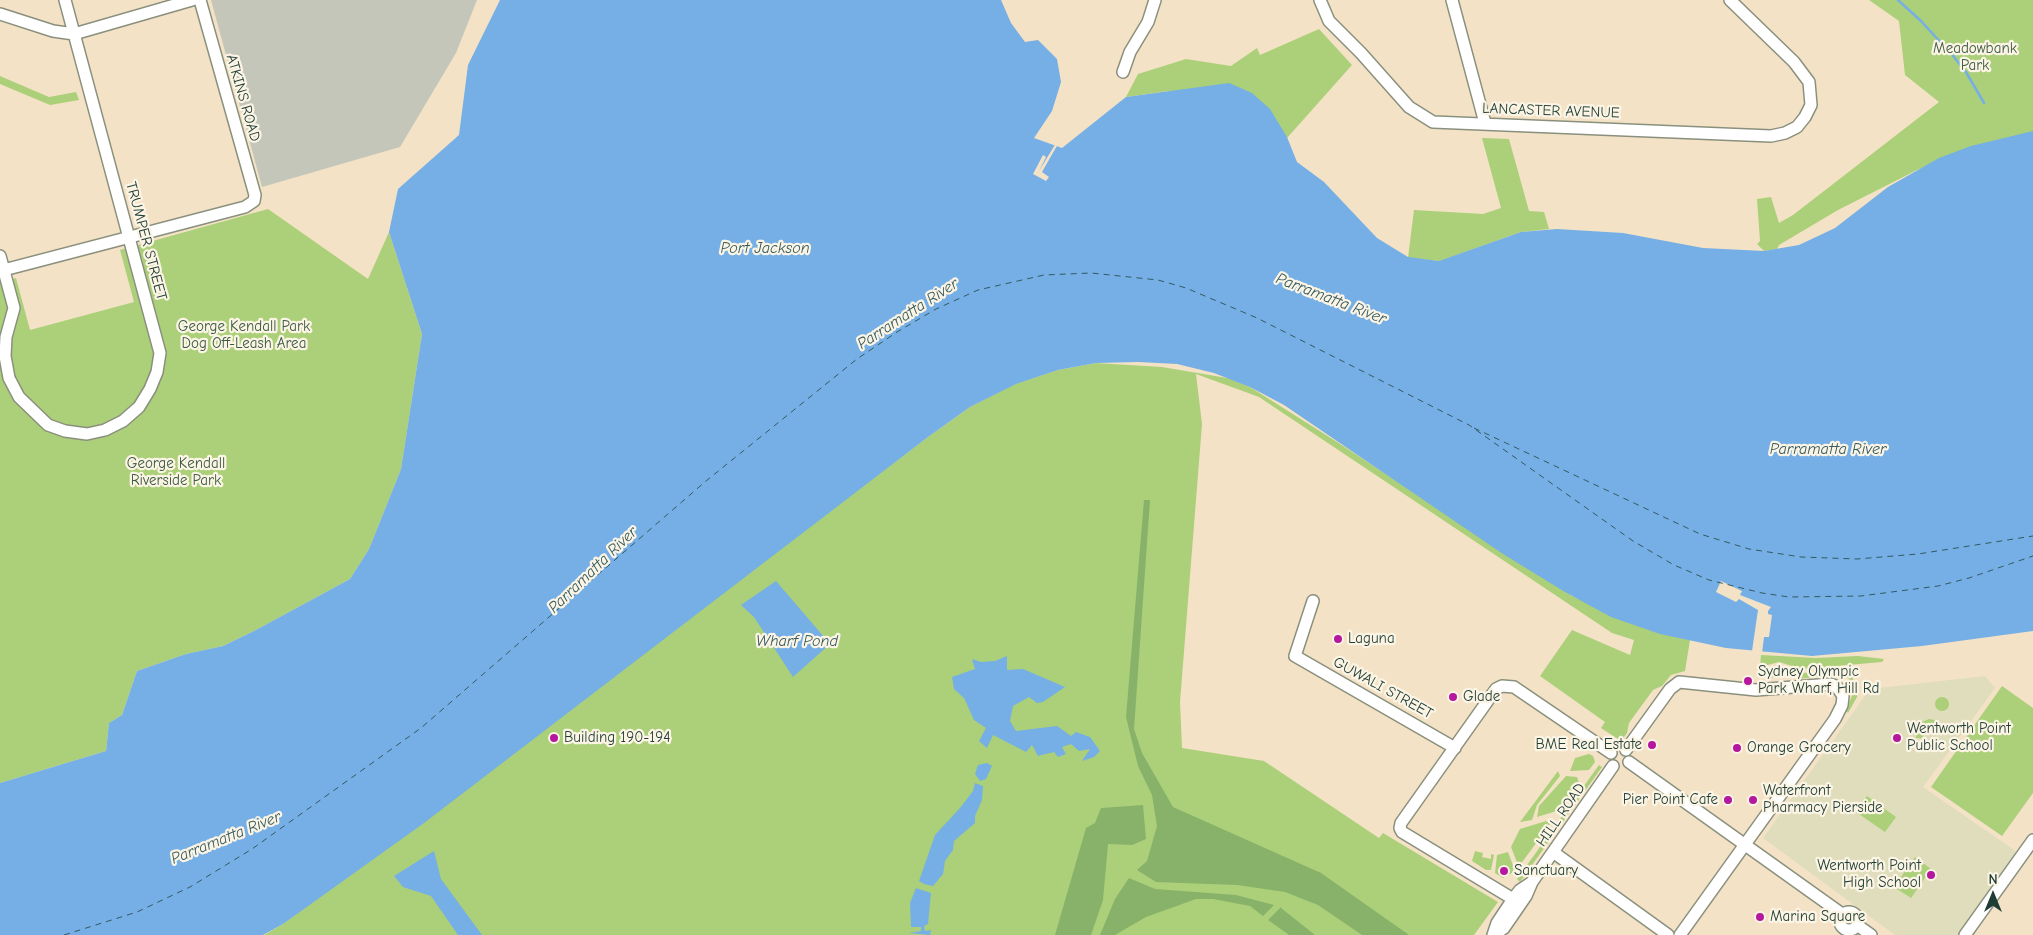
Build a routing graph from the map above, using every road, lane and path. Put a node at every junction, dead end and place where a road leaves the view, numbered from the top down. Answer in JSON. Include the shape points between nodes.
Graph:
{"nodes":[{"id":1,"x":65,"y":0,"type":"edge"},
{"id":2,"x":192,"y":0,"type":"edge"},
{"id":3,"x":200,"y":0,"type":"edge"},
{"id":4,"x":1155,"y":0,"type":"edge"},
{"id":5,"x":1320,"y":0,"type":"edge"},
{"id":6,"x":1452,"y":0,"type":"edge"},
{"id":7,"x":1730,"y":0,"type":"edge"},
{"id":8,"x":0,"y":14,"type":"edge"},
{"id":9,"x":74,"y":34,"type":"junction"},
{"id":10,"x":1123,"y":72,"type":"dead end"},
{"id":11,"x":1485,"y":123,"type":"junction"},
{"id":12,"x":129,"y":238,"type":"junction"},
{"id":13,"x":0,"y":256,"type":"edge"},
{"id":14,"x":2,"y":271,"type":"edge"},
{"id":15,"x":1313,"y":601,"type":"dead end"},
{"id":16,"x":1455,"y":748,"type":"junction"},
{"id":17,"x":1626,"y":750,"type":"junction"},
{"id":18,"x":1611,"y":753,"type":"junction"},
{"id":19,"x":1629,"y":762,"type":"junction"},
{"id":20,"x":1613,"y":766,"type":"junction"},
{"id":21,"x":2033,"y":840,"type":"edge"},
{"id":22,"x":1746,"y":844,"type":"junction"},
{"id":23,"x":1553,"y":852,"type":"junction"},
{"id":24,"x":1532,"y":882,"type":"junction"},
{"id":25,"x":1513,"y":899,"type":"junction"},
{"id":26,"x":1841,"y":918,"type":"junction"},
{"id":27,"x":1851,"y":930,"type":"edge"},
{"id":28,"x":1666,"y":933,"type":"edge"},
{"id":29,"x":1493,"y":935,"type":"edge"},
{"id":30,"x":1680,"y":935,"type":"edge"},
{"id":31,"x":1833,"y":935,"type":"edge"},
{"id":32,"x":1871,"y":935,"type":"edge"},
{"id":33,"x":1965,"y":935,"type":"edge"}],
"edges":[{"from":1,"to":9,"type":"street","name":"TRUMPER STREET"},
{"from":2,"to":9,"type":"street"},
{"from":3,"to":12,"type":"street","name":"ATKINS ROAD","via":[[254,195],[251,204]]},
{"from":4,"to":10,"type":"street","via":[[1148,22],[1130,52]]},
{"from":5,"to":11,"type":"street","name":"LANCASTER AVENUE","via":[[1329,21],[1420,115],[1433,122]]},
{"from":6,"to":11,"type":"street"},
{"from":7,"to":11,"type":"street","name":"LANCASTER AVENUE","via":[[1810,82],[1811,105],[1796,127],[1785,133],[1772,136]]},
{"from":8,"to":9,"type":"street","via":[[53,31]]},
{"from":9,"to":12,"type":"street","name":"TRUMPER STREET"},
{"from":12,"to":14,"type":"street"},
{"from":12,"to":14,"type":"street","name":"TRUMPER STREET","via":[[160,353],[157,372],[138,407],[123,421],[106,430],[87,434],[48,425],[19,397],[9,378],[6,363],[6,337],[14,308]]},
{"from":13,"to":14,"type":"street"},
{"from":15,"to":16,"type":"street","name":"GUWALI STREET","via":[[1295,656]]},
{"from":16,"to":18,"type":"street","via":[[1496,689],[1507,685]]},
{"from":16,"to":25,"type":"street","via":[[1400,828]]},
{"from":17,"to":18,"type":"street","via":[[1619,748]]},
{"from":17,"to":19,"type":"street"},
{"from":17,"to":22,"type":"street","via":[[1670,689],[1679,682],[1748,690],[1827,684],[1837,688],[1843,698],[1835,719]]},
{"from":18,"to":20,"type":"street"},
{"from":19,"to":20,"type":"street","via":[[1623,768]]},
{"from":19,"to":22,"type":"street"},
{"from":20,"to":23,"type":"street","name":"HILL ROAD"},
{"from":21,"to":33,"type":"street"},
{"from":22,"to":26,"type":"street"},
{"from":22,"to":30,"type":"street"},
{"from":23,"to":24,"type":"street","name":"HILL ROAD"},
{"from":23,"to":28,"type":"street"},
{"from":24,"to":25,"type":"street","name":"HILL ROAD"},
{"from":24,"to":29,"type":"street","name":"HILL ROAD","via":[[1504,928]]},
{"from":25,"to":29,"type":"street","name":"HILL ROAD"},
{"from":26,"to":27,"type":"street","via":[[1843,928]]},
{"from":26,"to":27,"type":"street","via":[[1848,911],[1853,912],[1858,919]]},
{"from":26,"to":31,"type":"street"},
{"from":27,"to":32,"type":"street"}]}
